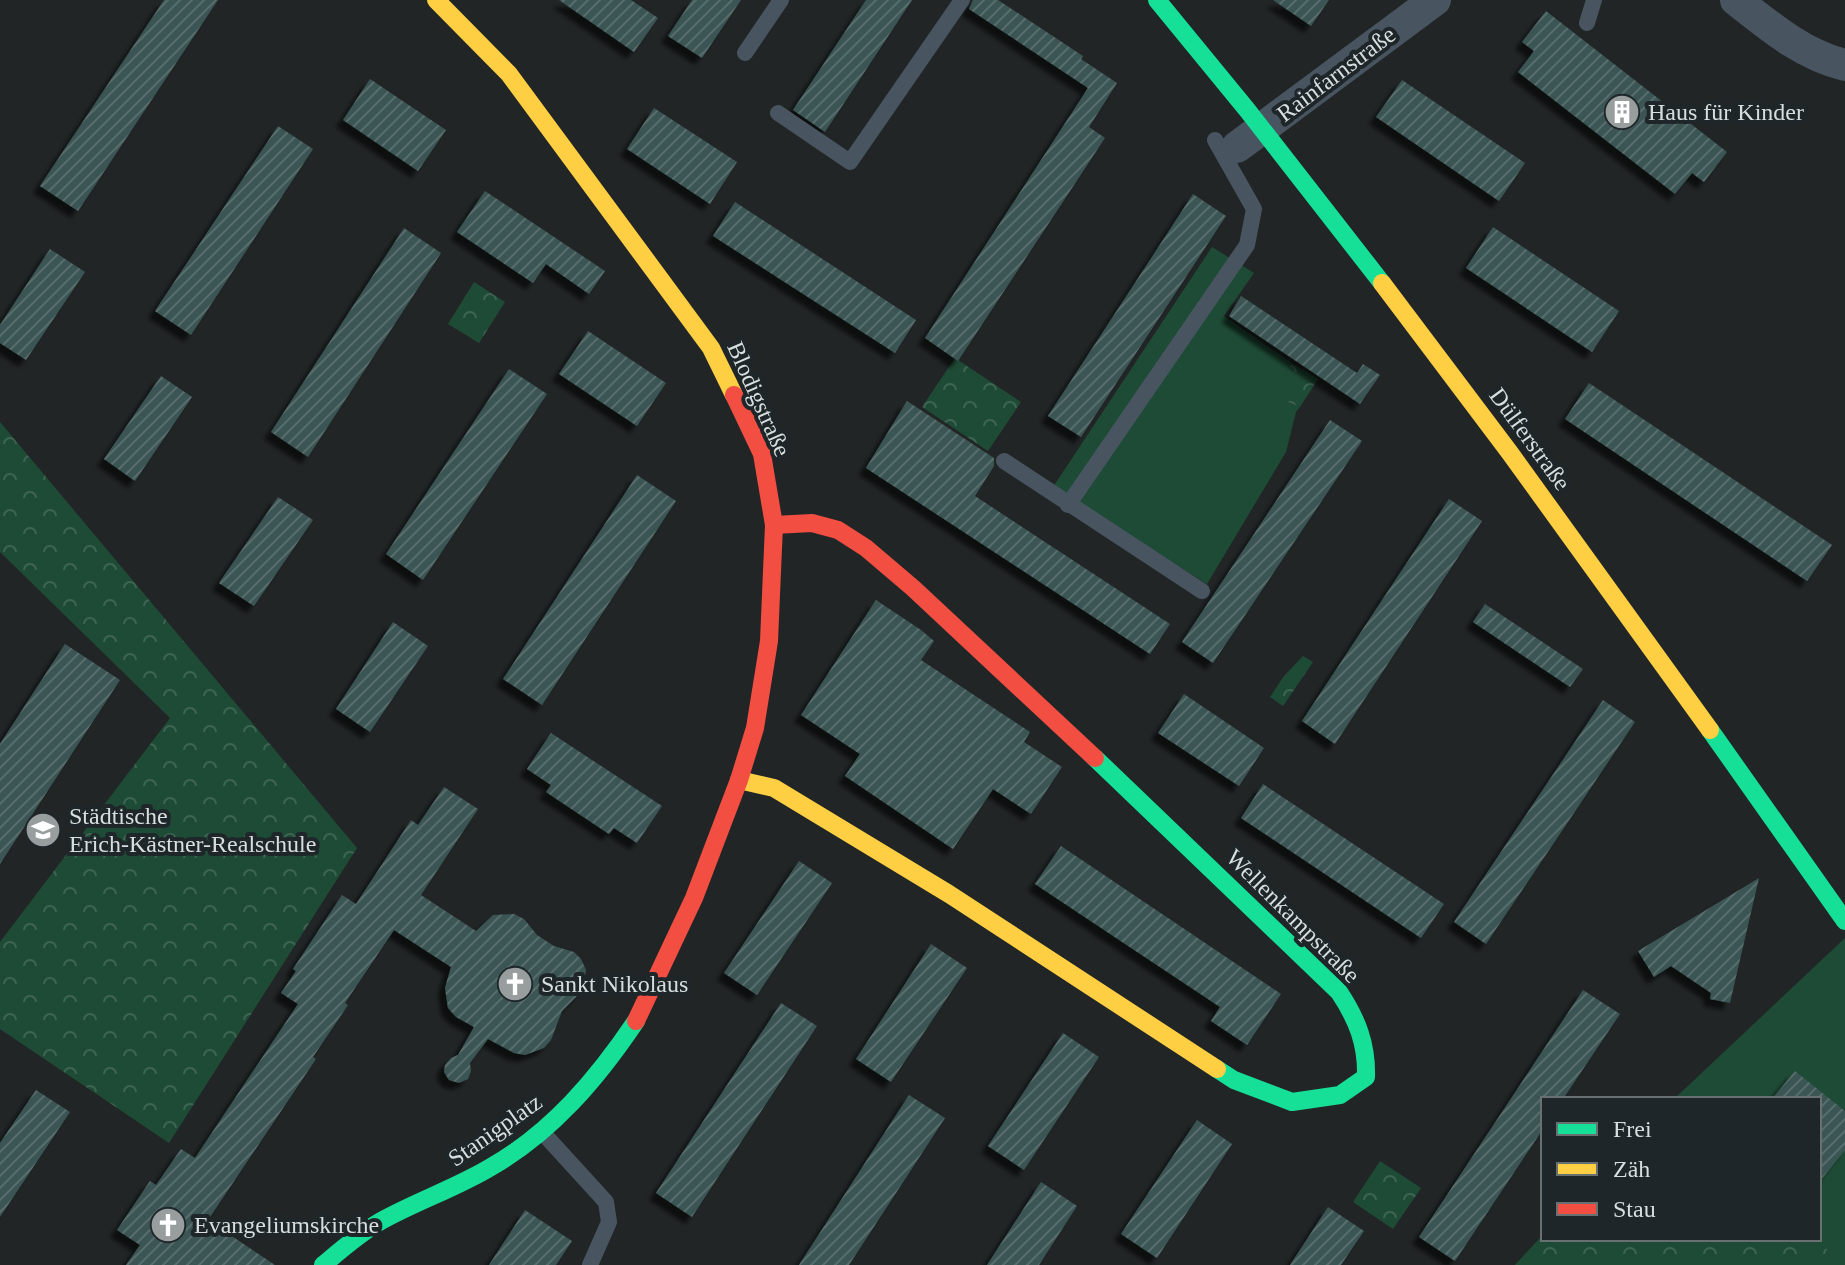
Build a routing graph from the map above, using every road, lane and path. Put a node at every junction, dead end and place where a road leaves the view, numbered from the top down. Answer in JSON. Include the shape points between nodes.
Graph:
{"nodes":[{"id":1,"x":436,"y":0,"type":"edge"},
{"id":2,"x":781,"y":0,"type":"edge"},
{"id":3,"x":962,"y":0,"type":"edge"},
{"id":4,"x":1157,"y":0,"type":"edge"},
{"id":5,"x":1435,"y":0,"type":"edge"},
{"id":6,"x":1594,"y":0,"type":"edge"},
{"id":7,"x":1736,"y":0,"type":"edge"},
{"id":8,"x":1587,"y":23,"type":"dead end"},
{"id":9,"x":745,"y":53,"type":"dead end"},
{"id":10,"x":1845,"y":65,"type":"edge"},
{"id":11,"x":778,"y":113,"type":"dead end"},
{"id":12,"x":1264,"y":128,"type":"junction"},
{"id":13,"x":1226,"y":144,"type":"joint"},
{"id":14,"x":1004,"y":461,"type":"dead end"},
{"id":15,"x":1068,"y":505,"type":"junction"},
{"id":16,"x":774,"y":525,"type":"junction"},
{"id":17,"x":1202,"y":591,"type":"dead end"},
{"id":18,"x":739,"y":780,"type":"junction"},
{"id":19,"x":1845,"y":921,"type":"edge"},
{"id":20,"x":673,"y":944,"type":"joint"},
{"id":21,"x":542,"y":1132,"type":"junction"},
{"id":22,"x":323,"y":1265,"type":"edge"},
{"id":23,"x":590,"y":1265,"type":"edge"}],
"edges":[{"from":1,"to":16,"type":"street","name":"Blodigstraße","via":[[509,74],[711,348],[762,454]]},
{"from":2,"to":9,"type":"lane"},
{"from":3,"to":11,"type":"lane","via":[[850,162]]},
{"from":4,"to":12,"type":"street","name":"Dülferstraße"},
{"from":5,"to":12,"type":"street","name":"Rainfarnstraße"},
{"from":6,"to":8,"type":"lane"},
{"from":7,"to":10,"type":"street","via":[[1781,35],[1824,60]]},
{"from":12,"to":13,"type":"street","name":"Rainfarnstraße"},
{"from":12,"to":19,"type":"street","name":"Dülferstraße","via":[[1593,565]]},
{"from":13,"to":15,"type":"lane","via":[[1254,209],[1247,245]]},
{"from":14,"to":15,"type":"lane"},
{"from":15,"to":17,"type":"lane"},
{"from":16,"to":18,"type":"street","name":"Blodigstraße","via":[[769,641],[755,728]]},
{"from":16,"to":18,"type":"street","name":"Wellenkampstraße","via":[[812,523],[838,530],[866,548],[1000,669],[1339,992],[1362,1033],[1366,1077],[1340,1095],[1292,1102],[1234,1080],[774,788]]},
{"from":18,"to":20,"type":"street","name":"Blodigstraße"},
{"from":20,"to":21,"type":"street","name":"Stanigplatz","via":[[615,1053]]},
{"from":21,"to":22,"type":"street","name":"Stanigplatz","via":[[463,1183],[381,1221]]},
{"from":21,"to":23,"type":"lane","via":[[606,1202],[609,1222]]}]}
